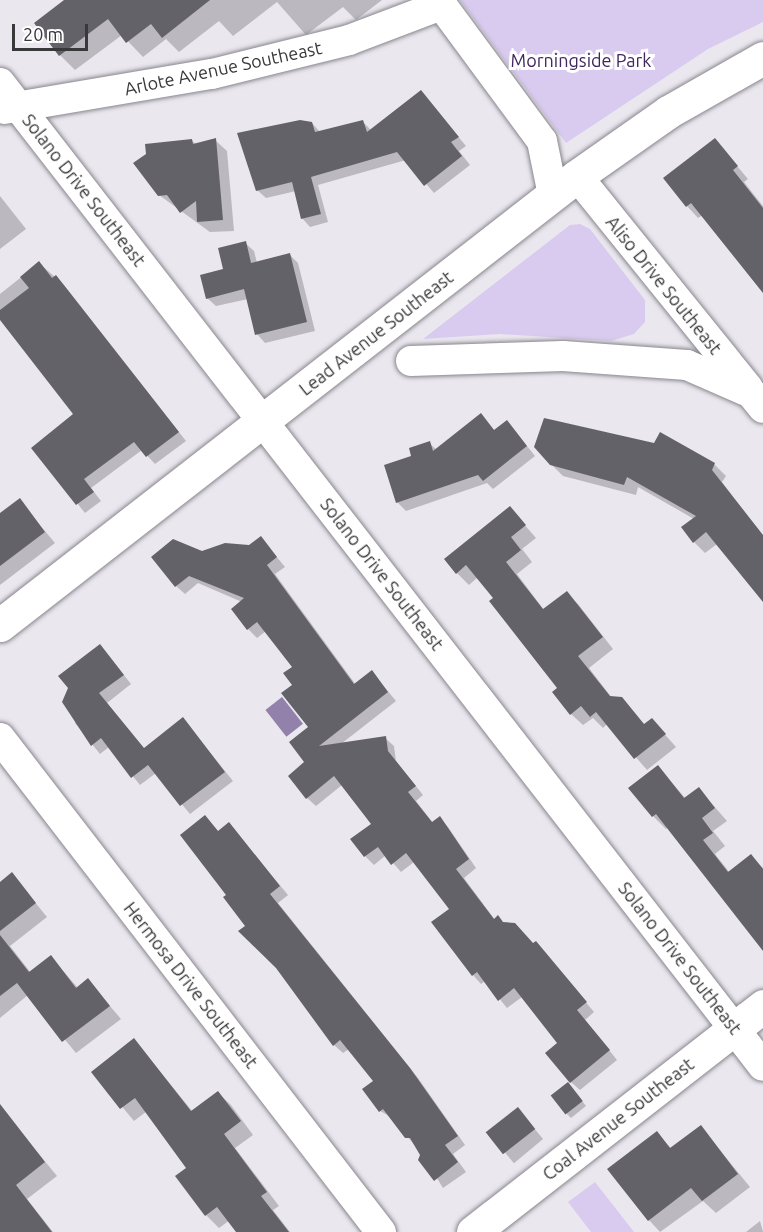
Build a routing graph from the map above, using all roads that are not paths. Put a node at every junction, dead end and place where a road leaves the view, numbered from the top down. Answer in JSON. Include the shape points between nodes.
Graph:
{"nodes":[{"id":1,"x":439,"y":3,"type":"edge"},
{"id":2,"x":763,"y":58,"type":"edge"},
{"id":3,"x":0,"y":83,"type":"edge"},
{"id":4,"x":9,"y":108,"type":"edge"},
{"id":5,"x":565,"y":185,"type":"junction"},
{"id":6,"x":411,"y":361,"type":"dead end"},
{"id":7,"x":757,"y":401,"type":"edge"},
{"id":8,"x":264,"y":420,"type":"junction"},
{"id":9,"x":0,"y":625,"type":"edge"},
{"id":10,"x":0,"y":738,"type":"edge"},
{"id":11,"x":763,"y":1006,"type":"edge"},
{"id":12,"x":734,"y":1029,"type":"junction"},
{"id":13,"x":763,"y":1066,"type":"edge"},
{"id":14,"x":381,"y":1232,"type":"edge"},
{"id":15,"x":473,"y":1232,"type":"edge"}],
"edges":[{"from":1,"to":4,"type":"street","name":"Arlote Avenue Southeast","via":[[349,40],[212,74]]},
{"from":1,"to":5,"type":"street","name":"Aliso Drive Southeast","via":[[542,141],[546,158]]},
{"from":2,"to":5,"type":"main road","name":"Lead Avenue Southeast","via":[[668,111]]},
{"from":3,"to":4,"type":"street","name":"Solano Drive Southeast"},
{"from":4,"to":8,"type":"street","name":"Solano Drive Southeast"},
{"from":5,"to":7,"type":"street","name":"Aliso Drive Southeast"},
{"from":5,"to":8,"type":"main road","name":"Lead Avenue Southeast"},
{"from":6,"to":7,"type":"street","name":"Aliso Drive Southeast","via":[[504,355],[687,365]]},
{"from":8,"to":9,"type":"main road","name":"Lead Avenue Southeast"},
{"from":8,"to":12,"type":"street","name":"Solano Drive Southeast"},
{"from":10,"to":14,"type":"street","name":"Hermosa Drive Southeast"},
{"from":11,"to":12,"type":"main road","name":"Coal Avenue Southeast"},
{"from":12,"to":13,"type":"street","name":"Solano Drive Southeast"},
{"from":12,"to":15,"type":"main road","name":"Coal Avenue Southeast"}]}
